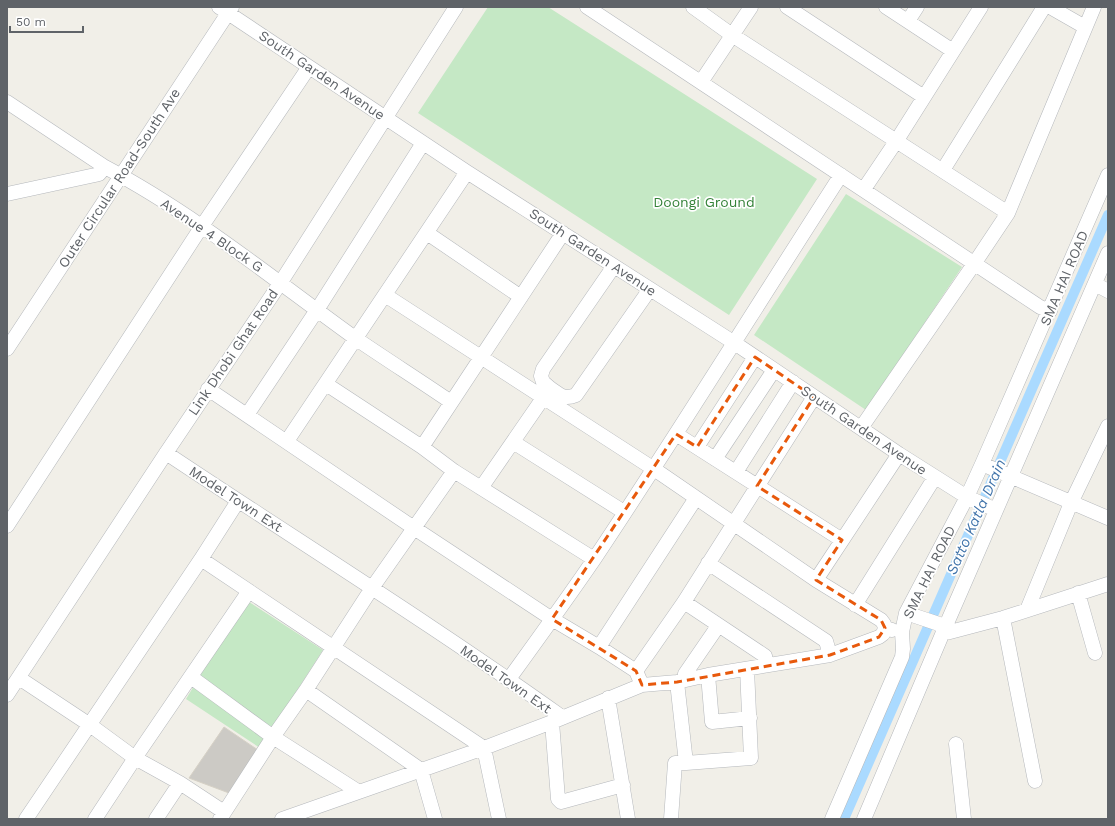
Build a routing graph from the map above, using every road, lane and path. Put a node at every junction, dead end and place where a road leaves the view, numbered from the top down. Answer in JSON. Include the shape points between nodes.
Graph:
{"nodes":[{"id":1,"x":456,"y":7,"type":"edge"},
{"id":2,"x":586,"y":7,"type":"edge"},
{"id":3,"x":693,"y":7,"type":"edge"},
{"id":4,"x":751,"y":7,"type":"edge"},
{"id":5,"x":787,"y":7,"type":"edge"},
{"id":6,"x":886,"y":7,"type":"edge"},
{"id":7,"x":917,"y":7,"type":"edge"},
{"id":8,"x":981,"y":7,"type":"edge"},
{"id":9,"x":1044,"y":7,"type":"edge"},
{"id":10,"x":1050,"y":7,"type":"edge"},
{"id":11,"x":1094,"y":7,"type":"edge"},
{"id":12,"x":226,"y":9,"type":"edge"},
{"id":13,"x":908,"y":21,"type":"junction"},
{"id":14,"x":1085,"y":27,"type":"junction"},
{"id":15,"x":732,"y":35,"type":"junction"},
{"id":16,"x":953,"y":51,"type":"junction"},
{"id":17,"x":309,"y":67,"type":"junction"},
{"id":18,"x":701,"y":82,"type":"junction"},
{"id":19,"x":924,"y":97,"type":"junction"},
{"id":20,"x":7,"y":102,"type":"edge"},
{"id":21,"x":386,"y":117,"type":"junction"},
{"id":22,"x":897,"y":140,"type":"junction"},
{"id":23,"x":423,"y":143,"type":"junction"},
{"id":24,"x":105,"y":166,"type":"junction"},
{"id":25,"x":943,"y":170,"type":"junction"},
{"id":26,"x":467,"y":172,"type":"junction"},
{"id":27,"x":841,"y":175,"type":"junction"},
{"id":28,"x":1108,"y":175,"type":"edge"},
{"id":29,"x":122,"y":176,"type":"junction"},
{"id":30,"x":864,"y":189,"type":"junction"},
{"id":31,"x":7,"y":194,"type":"edge"},
{"id":32,"x":1008,"y":213,"type":"junction"},
{"id":33,"x":202,"y":226,"type":"junction"},
{"id":34,"x":427,"y":233,"type":"junction"},
{"id":35,"x":563,"y":233,"type":"junction"},
{"id":36,"x":1108,"y":253,"type":"edge"},
{"id":37,"x":974,"y":264,"type":"junction"},
{"id":38,"x":614,"y":266,"type":"junction"},
{"id":39,"x":280,"y":282,"type":"junction"},
{"id":40,"x":1095,"y":284,"type":"junction"},
{"id":41,"x":650,"y":289,"type":"junction"},
{"id":42,"x":1108,"y":291,"type":"edge"},
{"id":43,"x":385,"y":295,"type":"junction"},
{"id":44,"x":521,"y":297,"type":"junction"},
{"id":45,"x":317,"y":310,"type":"junction"},
{"id":46,"x":1050,"y":311,"type":"junction"},
{"id":47,"x":356,"y":338,"type":"junction"},
{"id":48,"x":733,"y":342,"type":"junction"},
{"id":49,"x":7,"y":349,"type":"edge"},
{"id":50,"x":755,"y":357,"type":"junction"},
{"id":51,"x":481,"y":358,"type":"junction"},
{"id":52,"x":774,"y":370,"type":"junction"},
{"id":53,"x":793,"y":382,"type":"junction"},
{"id":54,"x":326,"y":384,"type":"junction"},
{"id":55,"x":208,"y":389,"type":"junction"},
{"id":56,"x":547,"y":393,"type":"junction"},
{"id":57,"x":814,"y":397,"type":"junction"},
{"id":58,"x":451,"y":402,"type":"junction"},
{"id":59,"x":247,"y":415,"type":"junction"},
{"id":60,"x":1108,"y":426,"type":"edge"},
{"id":61,"x":861,"y":428,"type":"junction"},
{"id":62,"x":676,"y":434,"type":"junction"},
{"id":63,"x":287,"y":441,"type":"junction"},
{"id":64,"x":513,"y":442,"type":"junction"},
{"id":65,"x":1105,"y":443,"type":"edge"},
{"id":66,"x":422,"y":447,"type":"junction"},
{"id":67,"x":697,"y":447,"type":"junction"},
{"id":68,"x":166,"y":453,"type":"junction"},
{"id":69,"x":899,"y":454,"type":"junction"},
{"id":70,"x":715,"y":459,"type":"junction"},
{"id":71,"x":985,"y":465,"type":"junction"},
{"id":72,"x":654,"y":469,"type":"junction"},
{"id":73,"x":454,"y":471,"type":"junction"},
{"id":74,"x":736,"y":472,"type":"junction"},
{"id":75,"x":1008,"y":476,"type":"junction"},
{"id":76,"x":935,"y":477,"type":"junction"},
{"id":77,"x":756,"y":486,"type":"junction"},
{"id":78,"x":482,"y":488,"type":"junction"},
{"id":79,"x":696,"y":498,"type":"junction"},
{"id":80,"x":971,"y":498,"type":"junction"},
{"id":81,"x":238,"y":501,"type":"junction"},
{"id":82,"x":1071,"y":503,"type":"junction"},
{"id":83,"x":994,"y":509,"type":"junction"},
{"id":84,"x":624,"y":512,"type":"junction"},
{"id":85,"x":1108,"y":518,"type":"edge"},
{"id":86,"x":733,"y":524,"type":"junction"},
{"id":87,"x":7,"y":526,"type":"edge"},
{"id":88,"x":414,"y":528,"type":"junction"},
{"id":89,"x":842,"y":540,"type":"junction"},
{"id":90,"x":202,"y":559,"type":"junction"},
{"id":91,"x":594,"y":559,"type":"junction"},
{"id":92,"x":708,"y":563,"type":"junction"},
{"id":93,"x":816,"y":580,"type":"junction"},
{"id":94,"x":1108,"y":584,"type":"edge"},
{"id":95,"x":372,"y":588,"type":"junction"},
{"id":96,"x":249,"y":591,"type":"junction"},
{"id":97,"x":1078,"y":593,"type":"junction"},
{"id":98,"x":684,"y":602,"type":"junction"},
{"id":99,"x":856,"y":605,"type":"junction"},
{"id":100,"x":1028,"y":610,"type":"junction"},
{"id":101,"x":906,"y":613,"type":"junction"},
{"id":102,"x":1003,"y":618,"type":"junction"},
{"id":103,"x":552,"y":619,"type":"junction"},
{"id":104,"x":718,"y":626,"type":"junction"},
{"id":105,"x":941,"y":627,"type":"junction"},
{"id":106,"x":885,"y":628,"type":"junction"},
{"id":107,"x":902,"y":632,"type":"junction"},
{"id":108,"x":334,"y":647,"type":"junction"},
{"id":109,"x":599,"y":647,"type":"junction"},
{"id":110,"x":1095,"y":653,"type":"dead end"},
{"id":111,"x":830,"y":655,"type":"junction"},
{"id":112,"x":767,"y":665,"type":"junction"},
{"id":113,"x":747,"y":669,"type":"junction"},
{"id":114,"x":636,"y":672,"type":"junction"},
{"id":115,"x":708,"y":675,"type":"junction"},
{"id":116,"x":191,"y":677,"type":"junction"},
{"id":117,"x":19,"y":678,"type":"junction"},
{"id":118,"x":509,"y":679,"type":"junction"},
{"id":119,"x":681,"y":681,"type":"junction"},
{"id":120,"x":642,"y":685,"type":"junction"},
{"id":121,"x":306,"y":690,"type":"junction"},
{"id":122,"x":7,"y":695,"type":"edge"},
{"id":123,"x":608,"y":698,"type":"junction"},
{"id":124,"x":750,"y":718,"type":"junction"},
{"id":125,"x":557,"y":720,"type":"junction"},
{"id":126,"x":90,"y":725,"type":"junction"},
{"id":127,"x":274,"y":737,"type":"junction"},
{"id":128,"x":956,"y":744,"type":"dead end"},
{"id":129,"x":484,"y":748,"type":"junction"},
{"id":130,"x":135,"y":758,"type":"junction"},
{"id":131,"x":686,"y":763,"type":"junction"},
{"id":132,"x":421,"y":770,"type":"junction"},
{"id":133,"x":1035,"y":781,"type":"dead end"},
{"id":134,"x":180,"y":783,"type":"junction"},
{"id":135,"x":623,"y":785,"type":"junction"},
{"id":136,"x":360,"y":792,"type":"junction"},
{"id":137,"x":222,"y":816,"type":"edge"},
{"id":138,"x":26,"y":819,"type":"edge"},
{"id":139,"x":95,"y":819,"type":"edge"},
{"id":140,"x":156,"y":819,"type":"edge"},
{"id":141,"x":282,"y":819,"type":"edge"},
{"id":142,"x":435,"y":819,"type":"edge"},
{"id":143,"x":499,"y":819,"type":"edge"},
{"id":144,"x":628,"y":819,"type":"edge"},
{"id":145,"x":671,"y":819,"type":"edge"},
{"id":146,"x":832,"y":819,"type":"edge"},
{"id":147,"x":864,"y":819,"type":"edge"},
{"id":148,"x":964,"y":819,"type":"edge"}],
"edges":[{"from":1,"to":21,"type":"street","name":"Link Dhobi Ghat Road"},
{"from":2,"to":18,"type":"street"},
{"from":3,"to":15,"type":"street"},
{"from":4,"to":15,"type":"street"},
{"from":5,"to":19,"type":"street"},
{"from":6,"to":13,"type":"street"},
{"from":7,"to":13,"type":"street"},
{"from":8,"to":16,"type":"street"},
{"from":9,"to":25,"type":"street"},
{"from":10,"to":14,"type":"street"},
{"from":11,"to":14,"type":"street"},
{"from":12,"to":17,"type":"street","name":"South Garden Avenue"},
{"from":12,"to":29,"type":"street","name":"Outer Circular Road-South Ave"},
{"from":13,"to":16,"type":"street"},
{"from":14,"to":32,"type":"street"},
{"from":15,"to":18,"type":"street"},
{"from":15,"to":22,"type":"street"},
{"from":16,"to":19,"type":"street"},
{"from":17,"to":21,"type":"street","name":"South Garden Avenue"},
{"from":17,"to":33,"type":"street"},
{"from":18,"to":27,"type":"street"},
{"from":19,"to":22,"type":"street"},
{"from":20,"to":24,"type":"street","name":"Avenue 4 Block G"},
{"from":21,"to":23,"type":"street","name":"South Garden Avenue"},
{"from":21,"to":39,"type":"street","name":"Link Dhobi Ghat Road"},
{"from":22,"to":25,"type":"street"},
{"from":22,"to":30,"type":"street"},
{"from":23,"to":26,"type":"street","name":"South Garden Avenue"},
{"from":23,"to":45,"type":"street"},
{"from":24,"to":29,"type":"street","name":"Avenue 4 Block G"},
{"from":24,"to":31,"type":"street","via":[[99,174]]},
{"from":25,"to":32,"type":"street"},
{"from":26,"to":34,"type":"street"},
{"from":26,"to":35,"type":"street","name":"South Garden Avenue"},
{"from":27,"to":30,"type":"street"},
{"from":27,"to":48,"type":"street"},
{"from":28,"to":46,"type":"street","name":"SMA HAI ROAD"},
{"from":29,"to":33,"type":"street","name":"Avenue 4 Block G"},
{"from":29,"to":49,"type":"street","name":"Outer Circular Road-South Ave"},
{"from":30,"to":37,"type":"street"},
{"from":32,"to":37,"type":"street"},
{"from":33,"to":39,"type":"street","name":"Avenue 4 Block G"},
{"from":33,"to":87,"type":"street"},
{"from":34,"to":43,"type":"street"},
{"from":34,"to":44,"type":"street"},
{"from":35,"to":38,"type":"street","name":"South Garden Avenue"},
{"from":35,"to":44,"type":"street"},
{"from":36,"to":40,"type":"street"},
{"from":37,"to":46,"type":"street"},
{"from":37,"to":61,"type":"street"},
{"from":38,"to":41,"type":"street","name":"South Garden Avenue"},
{"from":38,"to":56,"type":"street","via":[[543,369],[541,376]]},
{"from":39,"to":45,"type":"street","name":"Avenue 4 Block G"},
{"from":39,"to":55,"type":"street","name":"Link Dhobi Ghat Road"},
{"from":40,"to":42,"type":"street"},
{"from":40,"to":75,"type":"street"},
{"from":41,"to":48,"type":"street","name":"South Garden Avenue"},
{"from":41,"to":56,"type":"street","via":[[576,395],[563,397]]},
{"from":43,"to":47,"type":"street"},
{"from":43,"to":51,"type":"street"},
{"from":44,"to":51,"type":"street"},
{"from":45,"to":47,"type":"street","name":"Avenue 4 Block G"},
{"from":45,"to":59,"type":"street"},
{"from":46,"to":71,"type":"street","name":"SMA HAI ROAD"},
{"from":47,"to":54,"type":"street"},
{"from":47,"to":58,"type":"street","name":"Avenue 4 Block G"},
{"from":48,"to":50,"type":"street","name":"South Garden Avenue"},
{"from":48,"to":62,"type":"street"},
{"from":50,"to":52,"type":"street","name":"South Garden Avenue"},
{"from":50,"to":67,"type":"street"},
{"from":51,"to":56,"type":"street"},
{"from":51,"to":58,"type":"street"},
{"from":52,"to":53,"type":"street","name":"South Garden Avenue"},
{"from":52,"to":70,"type":"street"},
{"from":53,"to":57,"type":"street","name":"South Garden Avenue"},
{"from":53,"to":74,"type":"street"},
{"from":54,"to":63,"type":"street"},
{"from":54,"to":66,"type":"street"},
{"from":55,"to":59,"type":"street"},
{"from":55,"to":68,"type":"street","name":"Link Dhobi Ghat Road"},
{"from":56,"to":64,"type":"street"},
{"from":56,"to":72,"type":"street"},
{"from":57,"to":61,"type":"street","name":"South Garden Avenue"},
{"from":57,"to":77,"type":"street"},
{"from":58,"to":66,"type":"street"},
{"from":59,"to":63,"type":"street"},
{"from":60,"to":65,"type":"street"},
{"from":61,"to":69,"type":"street","name":"South Garden Avenue"},
{"from":62,"to":67,"type":"street"},
{"from":62,"to":72,"type":"street"},
{"from":63,"to":88,"type":"street"},
{"from":64,"to":78,"type":"street"},
{"from":64,"to":84,"type":"street"},
{"from":65,"to":82,"type":"street"},
{"from":66,"to":73,"type":"street"},
{"from":67,"to":70,"type":"street"},
{"from":68,"to":81,"type":"street","name":"Model Town Ext"},
{"from":68,"to":117,"type":"street","name":"Link Dhobi Ghat Road"},
{"from":69,"to":76,"type":"street","name":"South Garden Avenue"},
{"from":69,"to":89,"type":"street"},
{"from":70,"to":74,"type":"street"},
{"from":71,"to":75,"type":"street"},
{"from":71,"to":80,"type":"street","name":"SMA HAI ROAD"},
{"from":72,"to":79,"type":"street"},
{"from":72,"to":84,"type":"street"},
{"from":73,"to":78,"type":"street"},
{"from":73,"to":88,"type":"street"},
{"from":74,"to":77,"type":"street"},
{"from":75,"to":82,"type":"street"},
{"from":75,"to":83,"type":"street"},
{"from":76,"to":80,"type":"street","name":"South Garden Avenue"},
{"from":76,"to":99,"type":"street"},
{"from":77,"to":86,"type":"street"},
{"from":77,"to":89,"type":"street"},
{"from":78,"to":91,"type":"street"},
{"from":79,"to":86,"type":"street"},
{"from":79,"to":109,"type":"street"},
{"from":80,"to":83,"type":"street","name":"South Garden Avenue"},
{"from":80,"to":101,"type":"street","name":"SMA HAI ROAD"},
{"from":81,"to":90,"type":"street"},
{"from":81,"to":95,"type":"street","name":"Model Town Ext"},
{"from":82,"to":85,"type":"street"},
{"from":82,"to":100,"type":"street"},
{"from":83,"to":105,"type":"street"},
{"from":84,"to":91,"type":"street"},
{"from":86,"to":92,"type":"street"},
{"from":86,"to":93,"type":"street"},
{"from":88,"to":95,"type":"street"},
{"from":88,"to":103,"type":"street"},
{"from":89,"to":93,"type":"street"},
{"from":90,"to":96,"type":"street"},
{"from":90,"to":126,"type":"street"},
{"from":91,"to":103,"type":"street"},
{"from":92,"to":98,"type":"street"},
{"from":92,"to":111,"type":"street","via":[[826,641]]},
{"from":93,"to":99,"type":"street"},
{"from":94,"to":97,"type":"street"},
{"from":95,"to":108,"type":"street"},
{"from":95,"to":118,"type":"street","name":"Model Town Ext"},
{"from":96,"to":108,"type":"street"},
{"from":96,"to":116,"type":"street"},
{"from":97,"to":100,"type":"street"},
{"from":97,"to":110,"type":"street"},
{"from":98,"to":104,"type":"street"},
{"from":98,"to":114,"type":"street"},
{"from":99,"to":106,"type":"street","via":[[881,620]]},
{"from":100,"to":102,"type":"street"},
{"from":101,"to":105,"type":"street"},
{"from":101,"to":107,"type":"street","name":"SMA HAI ROAD"},
{"from":102,"to":105,"type":"street","via":[[950,632]]},
{"from":102,"to":133,"type":"street"},
{"from":103,"to":109,"type":"street"},
{"from":103,"to":118,"type":"street"},
{"from":104,"to":112,"type":"street","via":[[765,656]]},
{"from":104,"to":119,"type":"street"},
{"from":105,"to":147,"type":"street"},
{"from":106,"to":107,"type":"street"},
{"from":106,"to":111,"type":"street","name":"Model Town Ext","via":[[883,634],[878,637]]},
{"from":107,"to":146,"type":"street","name":"SMA HAI ROAD","via":[[902,657]]},
{"from":108,"to":121,"type":"street"},
{"from":108,"to":129,"type":"street"},
{"from":109,"to":114,"type":"street"},
{"from":111,"to":112,"type":"street","name":"Model Town Ext"},
{"from":112,"to":113,"type":"street","name":"Model Town Ext"},
{"from":113,"to":115,"type":"street","name":"Model Town Ext"},
{"from":113,"to":124,"type":"street"},
{"from":114,"to":120,"type":"street"},
{"from":115,"to":119,"type":"street","name":"Model Town Ext"},
{"from":115,"to":124,"type":"street","via":[[712,722]]},
{"from":116,"to":127,"type":"street"},
{"from":116,"to":130,"type":"street"},
{"from":117,"to":122,"type":"street","name":"Link Dhobi Ghat Road"},
{"from":117,"to":126,"type":"street"},
{"from":118,"to":125,"type":"street","name":"Model Town Ext"},
{"from":119,"to":120,"type":"street","name":"Model Town Ext"},
{"from":119,"to":131,"type":"street"},
{"from":120,"to":123,"type":"street","name":"Model Town Ext"},
{"from":121,"to":127,"type":"street"},
{"from":121,"to":132,"type":"street"},
{"from":123,"to":125,"type":"street","name":"Model Town Ext"},
{"from":123,"to":135,"type":"street"},
{"from":124,"to":131,"type":"street","via":[[751,758]]},
{"from":125,"to":129,"type":"street"},
{"from":125,"to":135,"type":"street","via":[[559,801]]},
{"from":126,"to":130,"type":"street"},
{"from":126,"to":138,"type":"street"},
{"from":127,"to":136,"type":"street"},
{"from":127,"to":137,"type":"street"},
{"from":128,"to":148,"type":"street"},
{"from":129,"to":132,"type":"street"},
{"from":129,"to":143,"type":"street"},
{"from":130,"to":134,"type":"street"},
{"from":130,"to":139,"type":"street"},
{"from":131,"to":145,"type":"street","via":[[676,763]]},
{"from":132,"to":136,"type":"street"},
{"from":132,"to":142,"type":"street"},
{"from":134,"to":137,"type":"street"},
{"from":134,"to":140,"type":"street"},
{"from":135,"to":144,"type":"street"},
{"from":136,"to":141,"type":"street"}]}
